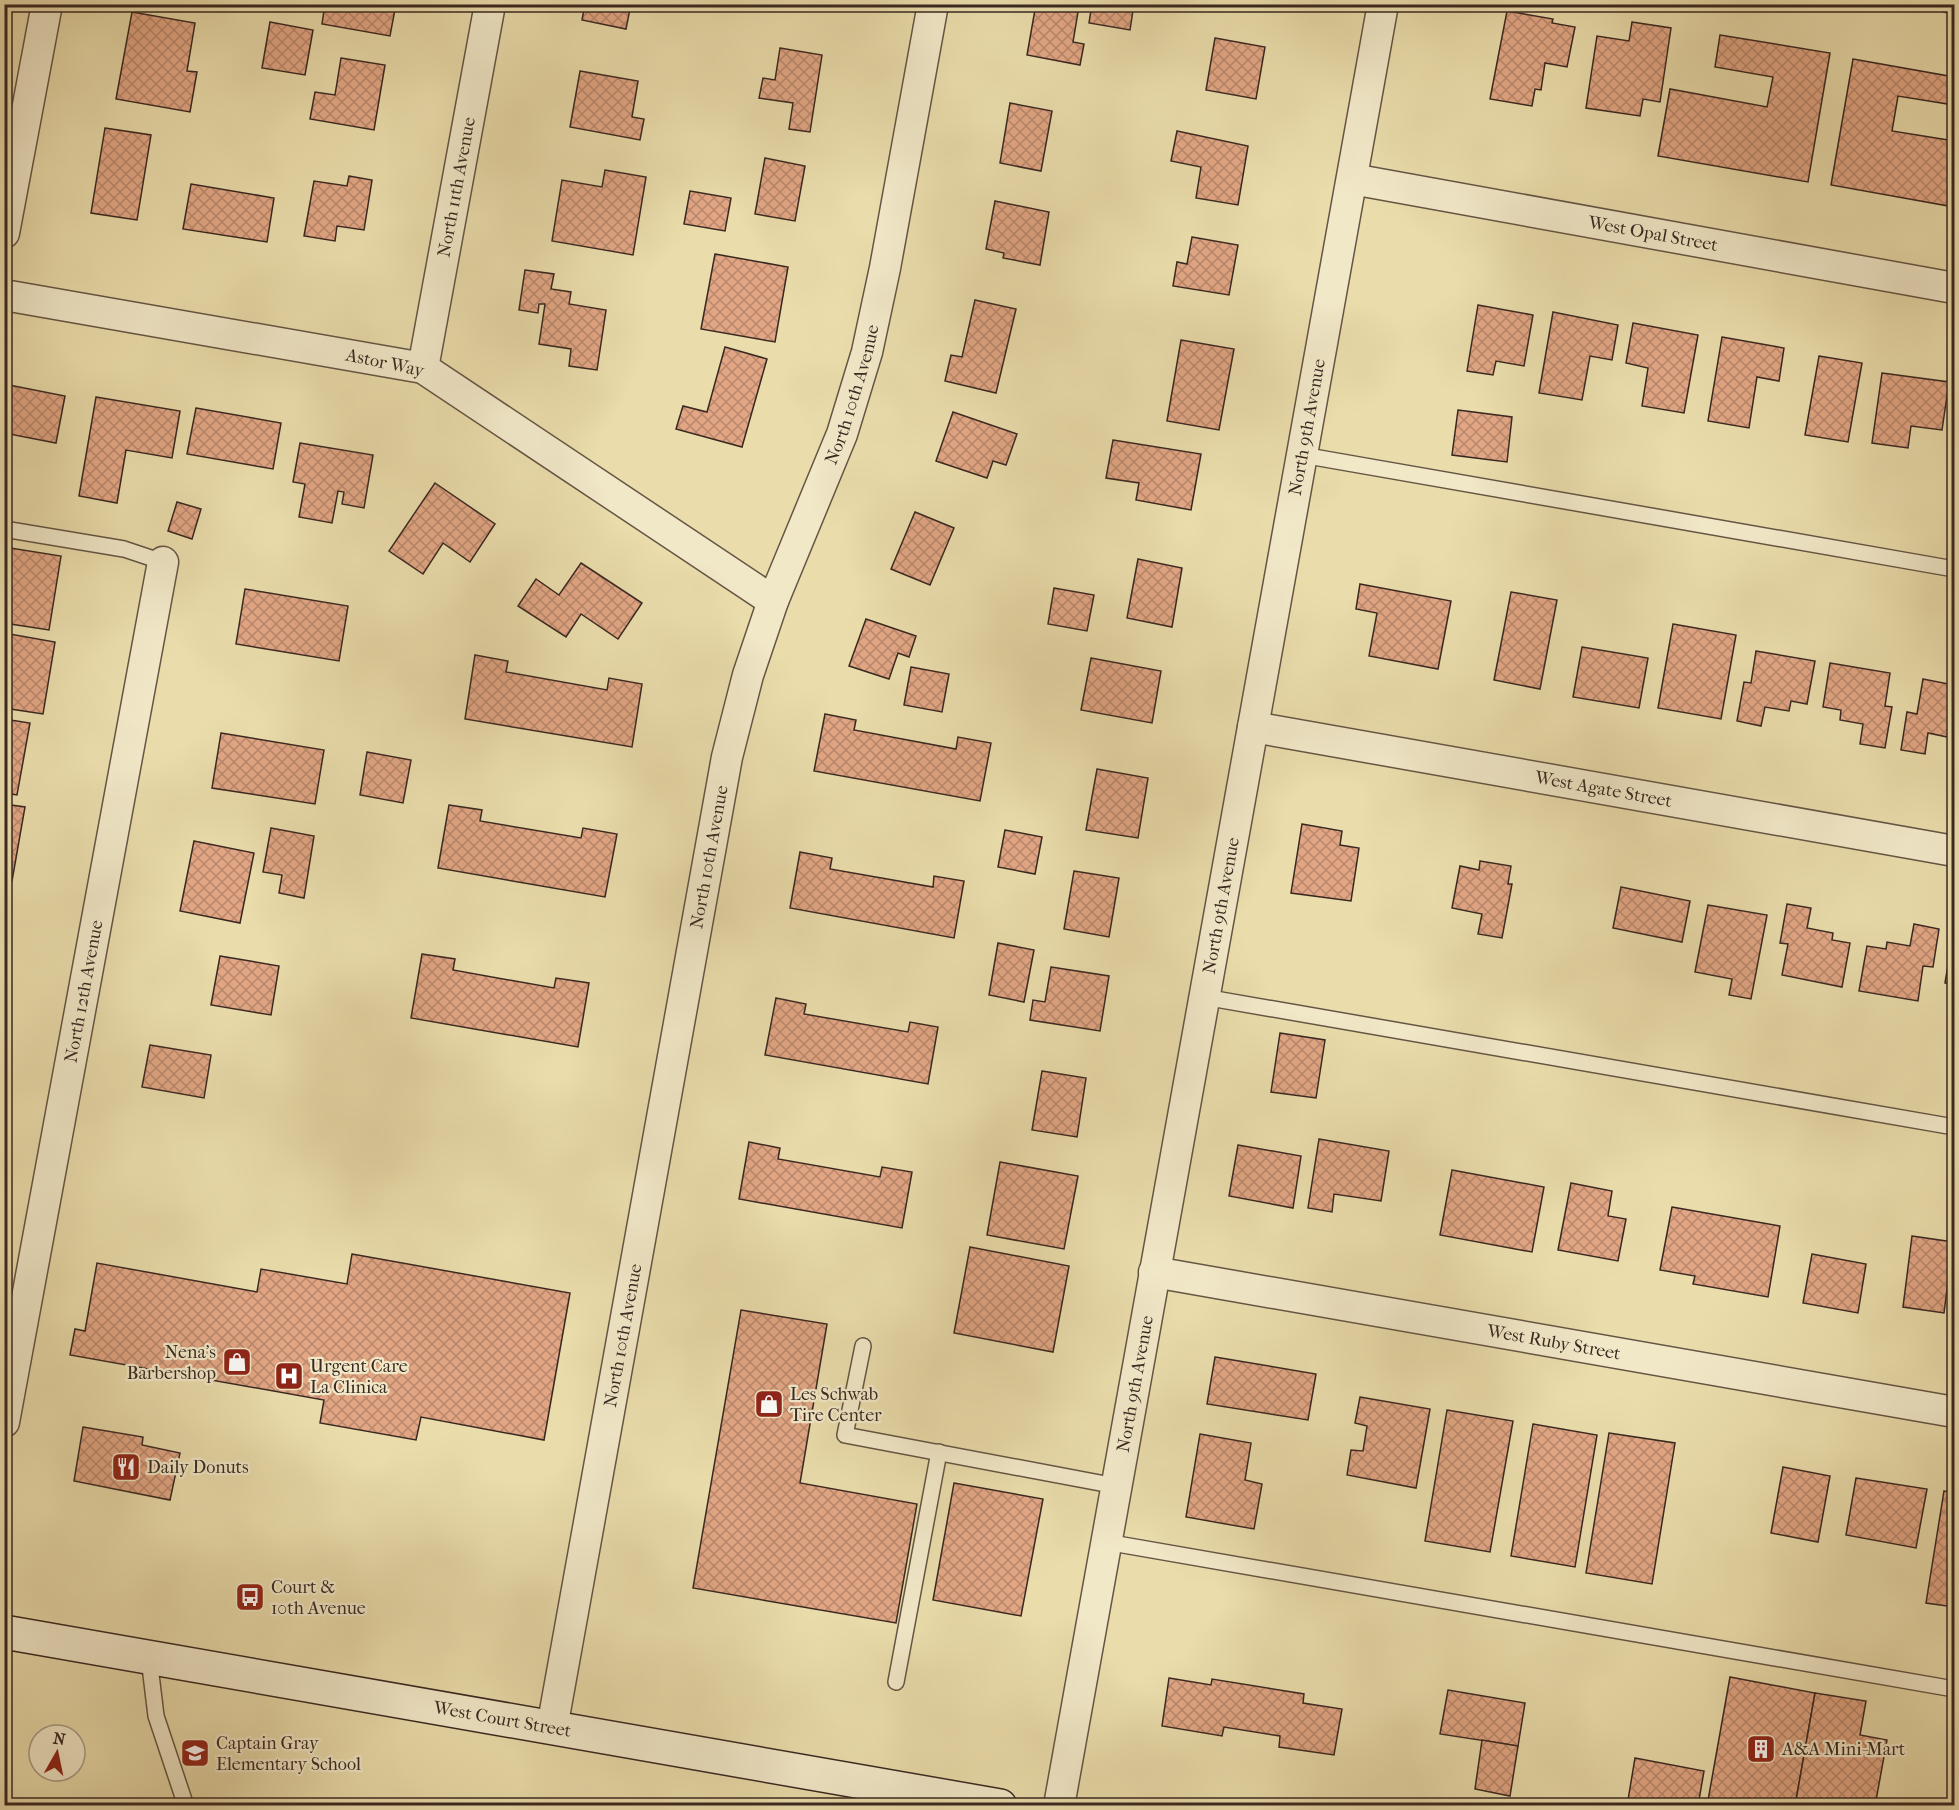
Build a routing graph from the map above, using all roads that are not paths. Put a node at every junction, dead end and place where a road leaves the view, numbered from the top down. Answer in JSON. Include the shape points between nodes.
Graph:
{"nodes":[{"id":1,"x":47,"y":4,"type":"edge"},
{"id":2,"x":490,"y":4,"type":"edge"},
{"id":3,"x":933,"y":4,"type":"edge"},
{"id":4,"x":1383,"y":4,"type":"edge"},
{"id":5,"x":1946,"y":4,"type":"edge"},
{"id":6,"x":1954,"y":6,"type":"edge"},
{"id":7,"x":1352,"y":179,"type":"junction"},
{"id":8,"x":4,"y":233,"type":"edge"},
{"id":9,"x":1954,"y":288,"type":"edge"},
{"id":10,"x":4,"y":295,"type":"edge"},
{"id":11,"x":423,"y":368,"type":"junction"},
{"id":12,"x":1302,"y":455,"type":"junction"},
{"id":13,"x":4,"y":529,"type":"edge"},
{"id":14,"x":163,"y":562,"type":"joint"},
{"id":15,"x":1954,"y":569,"type":"edge"},
{"id":16,"x":773,"y":601,"type":"junction"},
{"id":17,"x":1253,"y":727,"type":"junction"},
{"id":18,"x":1954,"y":851,"type":"edge"},
{"id":19,"x":1204,"y":997,"type":"junction"},
{"id":20,"x":1954,"y":1127,"type":"edge"},
{"id":21,"x":1154,"y":1272,"type":"junction"},
{"id":22,"x":863,"y":1346,"type":"dead end"},
{"id":23,"x":1954,"y":1412,"type":"edge"},
{"id":24,"x":4,"y":1422,"type":"edge"},
{"id":25,"x":939,"y":1452,"type":"junction"},
{"id":26,"x":1116,"y":1486,"type":"junction"},
{"id":27,"x":1106,"y":1542,"type":"junction"},
{"id":28,"x":4,"y":1632,"type":"edge"},
{"id":29,"x":149,"y":1658,"type":"junction"},
{"id":30,"x":896,"y":1682,"type":"dead end"},
{"id":31,"x":1954,"y":1689,"type":"edge"},
{"id":32,"x":552,"y":1728,"type":"junction"},
{"id":33,"x":857,"y":1793,"type":"edge"},
{"id":34,"x":186,"y":1806,"type":"edge"},
{"id":35,"x":1000,"y":1806,"type":"edge"},
{"id":36,"x":1059,"y":1806,"type":"edge"}],
"edges":[{"from":1,"to":8,"type":"street"},
{"from":2,"to":11,"type":"street","name":"North 11th Avenue"},
{"from":3,"to":16,"type":"street","name":"North 10th Avenue","via":[[867,352],[842,434]]},
{"from":4,"to":7,"type":"street","name":"North 9th Avenue"},
{"from":5,"to":6,"type":"lane"},
{"from":7,"to":9,"type":"street","name":"West Opal Street"},
{"from":7,"to":12,"type":"street","name":"North 9th Avenue"},
{"from":10,"to":11,"type":"street","name":"Astor Way"},
{"from":11,"to":16,"type":"street","name":"Astor Way"},
{"from":12,"to":15,"type":"lane"},
{"from":12,"to":17,"type":"street","name":"North 9th Avenue"},
{"from":13,"to":14,"type":"lane","via":[[124,549]]},
{"from":14,"to":24,"type":"street","name":"North 12th Avenue"},
{"from":16,"to":32,"type":"street","name":"North 10th Avenue","via":[[748,675],[727,758]]},
{"from":17,"to":18,"type":"street","name":"West Agate Street"},
{"from":17,"to":19,"type":"street","name":"North 9th Avenue"},
{"from":19,"to":20,"type":"lane"},
{"from":19,"to":21,"type":"street","name":"North 9th Avenue"},
{"from":21,"to":23,"type":"street","name":"West Ruby Street"},
{"from":21,"to":26,"type":"street","name":"North 9th Avenue"},
{"from":22,"to":25,"type":"lane","via":[[845,1435]]},
{"from":25,"to":26,"type":"lane"},
{"from":25,"to":30,"type":"lane"},
{"from":26,"to":27,"type":"street","name":"North 9th Avenue"},
{"from":27,"to":31,"type":"lane"},
{"from":27,"to":36,"type":"street","name":"North 9th Avenue"},
{"from":28,"to":29,"type":"main road","name":"West Court Street"},
{"from":29,"to":32,"type":"main road","name":"West Court Street"},
{"from":29,"to":34,"type":"lane","via":[[156,1716]]},
{"from":32,"to":33,"type":"main road","name":"West Court Street"},
{"from":33,"to":35,"type":"main road","name":"West Court Street"}]}
